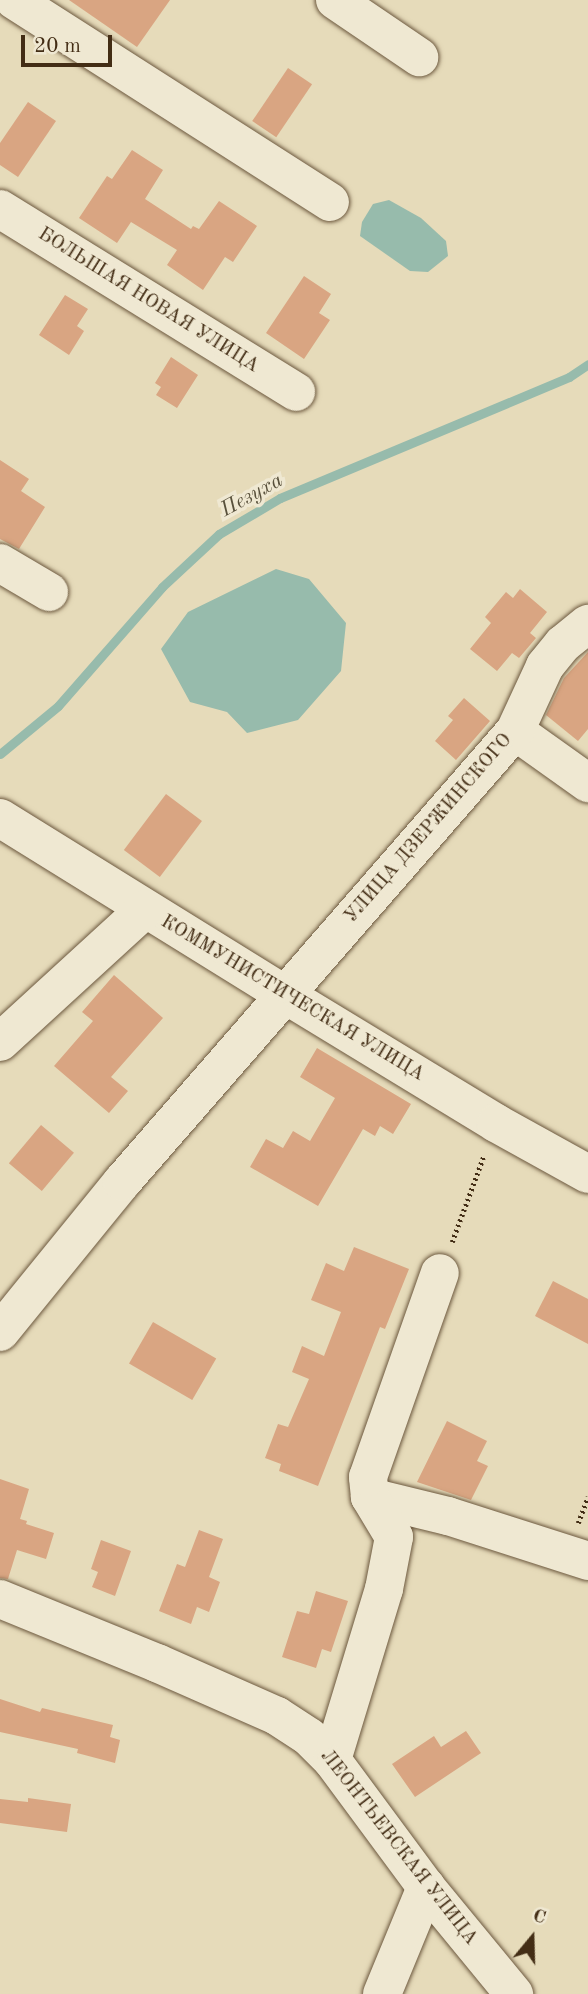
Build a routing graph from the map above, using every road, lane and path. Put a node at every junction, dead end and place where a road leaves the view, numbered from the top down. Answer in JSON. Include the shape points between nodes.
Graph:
{"nodes":[{"id":1,"x":14,"y":0,"type":"edge"},
{"id":2,"x":335,"y":0,"type":"edge"},
{"id":3,"x":419,"y":57,"type":"dead end"},
{"id":4,"x":330,"y":202,"type":"dead end"},
{"id":5,"x":0,"y":209,"type":"edge"},
{"id":6,"x":296,"y":392,"type":"dead end"},
{"id":7,"x":0,"y":563,"type":"edge"},
{"id":8,"x":49,"y":592,"type":"dead end"},
{"id":9,"x":588,"y":624,"type":"edge"},
{"id":10,"x":515,"y":731,"type":"junction"},
{"id":11,"x":588,"y":783,"type":"edge"},
{"id":12,"x":0,"y":818,"type":"edge"},
{"id":13,"x":145,"y":909,"type":"junction"},
{"id":14,"x":284,"y":994,"type":"junction"},
{"id":15,"x":0,"y":1042,"type":"edge"},
{"id":16,"x":496,"y":1123,"type":"junction"},
{"id":17,"x":588,"y":1174,"type":"edge"},
{"id":18,"x":440,"y":1273,"type":"joint"},
{"id":19,"x":0,"y":1332,"type":"edge"},
{"id":20,"x":370,"y":1497,"type":"junction"},
{"id":21,"x":588,"y":1561,"type":"edge"},
{"id":22,"x":0,"y":1600,"type":"edge"},
{"id":23,"x":332,"y":1760,"type":"junction"},
{"id":24,"x":426,"y":1887,"type":"junction"},
{"id":25,"x":382,"y":1994,"type":"edge"},
{"id":26,"x":514,"y":1994,"type":"edge"}],
"edges":[{"from":1,"to":4,"type":"street"},
{"from":2,"to":3,"type":"street"},
{"from":5,"to":6,"type":"street","name":"БОЛЬШАЯ НОВАЯ УЛИЦА"},
{"from":7,"to":8,"type":"street"},
{"from":9,"to":10,"type":"street","name":"УЛИЦА ДЗЕРЖИНСКОГО","via":[[545,666]]},
{"from":10,"to":11,"type":"street"},
{"from":10,"to":14,"type":"street","name":"УЛИЦА ДЗЕРЖИНСКОГО"},
{"from":12,"to":13,"type":"street","name":"КОММУНИСТИЧЕСКАЯ УЛИЦА"},
{"from":13,"to":14,"type":"street","name":"КОММУНИСТИЧЕСКАЯ УЛИЦА"},
{"from":13,"to":15,"type":"street"},
{"from":14,"to":16,"type":"street","name":"КОММУНИСТИЧЕСКАЯ УЛИЦА"},
{"from":14,"to":19,"type":"street","name":"УЛИЦА ДЗЕРЖИНСКОГО"},
{"from":16,"to":17,"type":"street","name":"КОММУНИСТИЧЕСКАЯ УЛИЦА"},
{"from":16,"to":18,"type":"path"},
{"from":18,"to":20,"type":"street","via":[[375,1452],[368,1477]]},
{"from":20,"to":21,"type":"street","via":[[448,1516]]},
{"from":20,"to":23,"type":"street","via":[[394,1536],[384,1588]]},
{"from":22,"to":23,"type":"street","name":"ЛЕОНТЬЕВСКАЯ УЛИЦА","via":[[277,1716],[309,1737]]},
{"from":23,"to":24,"type":"street","name":"ЛЕОНТЬЕВСКАЯ УЛИЦА"},
{"from":24,"to":25,"type":"street"},
{"from":24,"to":26,"type":"street","name":"ЛЕОНТЬЕВСКАЯ УЛИЦА"}]}
